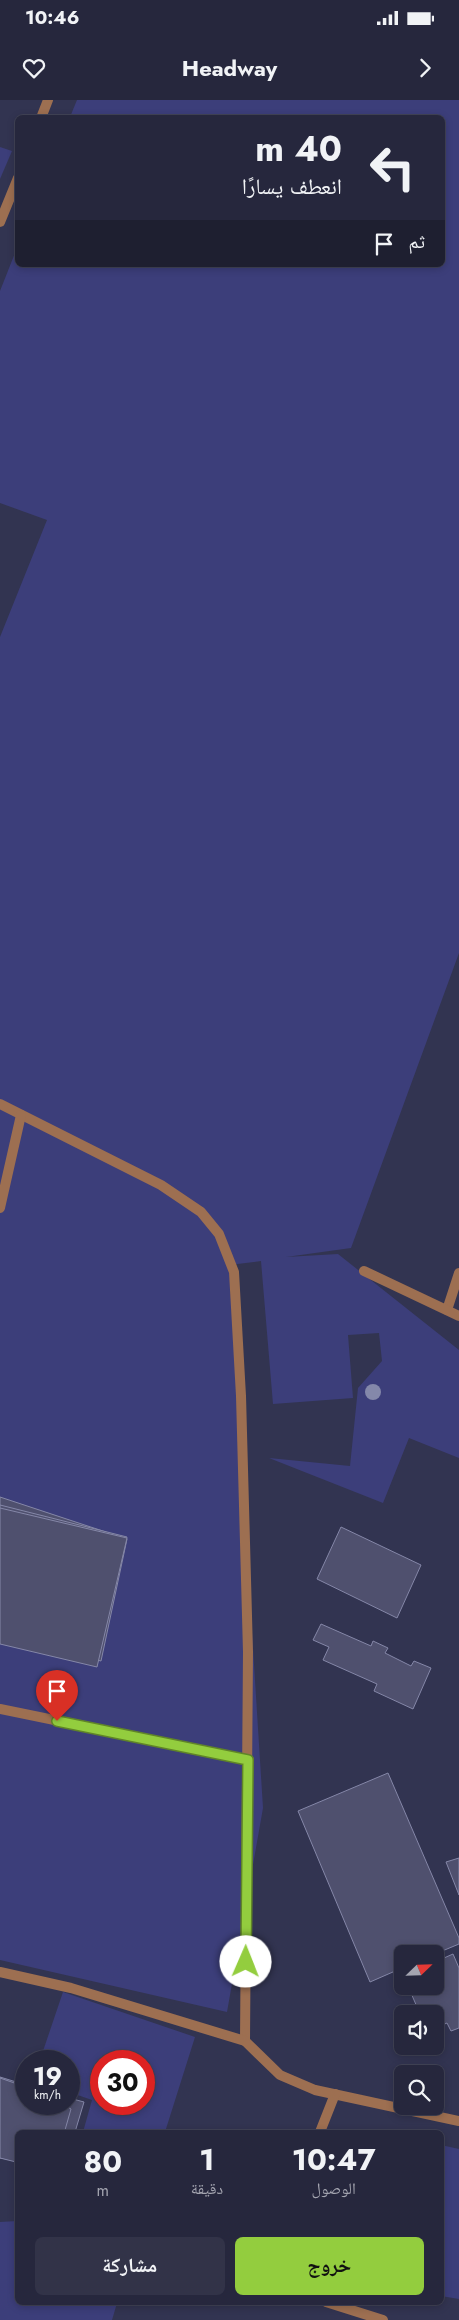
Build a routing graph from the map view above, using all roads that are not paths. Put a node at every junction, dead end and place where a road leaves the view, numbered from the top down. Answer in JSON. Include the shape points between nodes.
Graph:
{"nodes":[{"id":1,"x":48,"y":100,"type":"edge"},
{"id":2,"x":42,"y":115,"type":"edge"},
{"id":3,"x":15,"y":185,"type":"edge"},
{"id":4,"x":0,"y":222,"type":"edge"},
{"id":5,"x":0,"y":1104,"type":"edge"},
{"id":6,"x":21,"y":1114,"type":"junction"},
{"id":7,"x":0,"y":1208,"type":"edge"},
{"id":8,"x":364,"y":1271,"type":"dead end"},
{"id":9,"x":459,"y":1273,"type":"edge"},
{"id":10,"x":447,"y":1310,"type":"junction"},
{"id":11,"x":459,"y":1316,"type":"edge"},
{"id":12,"x":0,"y":1709,"type":"edge"},
{"id":13,"x":248,"y":1760,"type":"junction"},
{"id":14,"x":0,"y":1972,"type":"edge"},
{"id":15,"x":245,"y":2041,"type":"junction"},
{"id":16,"x":335,"y":2094,"type":"junction"},
{"id":17,"x":459,"y":2121,"type":"edge"},
{"id":18,"x":321,"y":2130,"type":"edge"},
{"id":19,"x":336,"y":2305,"type":"edge"},
{"id":20,"x":383,"y":2320,"type":"edge"}],
"edges":[{"from":1,"to":2,"type":"street"},
{"from":3,"to":4,"type":"street"},
{"from":5,"to":6,"type":"street"},
{"from":6,"to":7,"type":"street"},
{"from":6,"to":13,"type":"street","via":[[161,1184],[201,1212],[220,1234],[234,1272],[241,1396]]},
{"from":8,"to":10,"type":"street"},
{"from":9,"to":10,"type":"street"},
{"from":10,"to":11,"type":"street"},
{"from":12,"to":13,"type":"street"},
{"from":13,"to":15,"type":"street"},
{"from":14,"to":15,"type":"street","via":[[71,1988]]},
{"from":15,"to":16,"type":"street","via":[[280,2075],[315,2090]]},
{"from":16,"to":17,"type":"street"},
{"from":16,"to":18,"type":"street"},
{"from":19,"to":20,"type":"street"}]}
